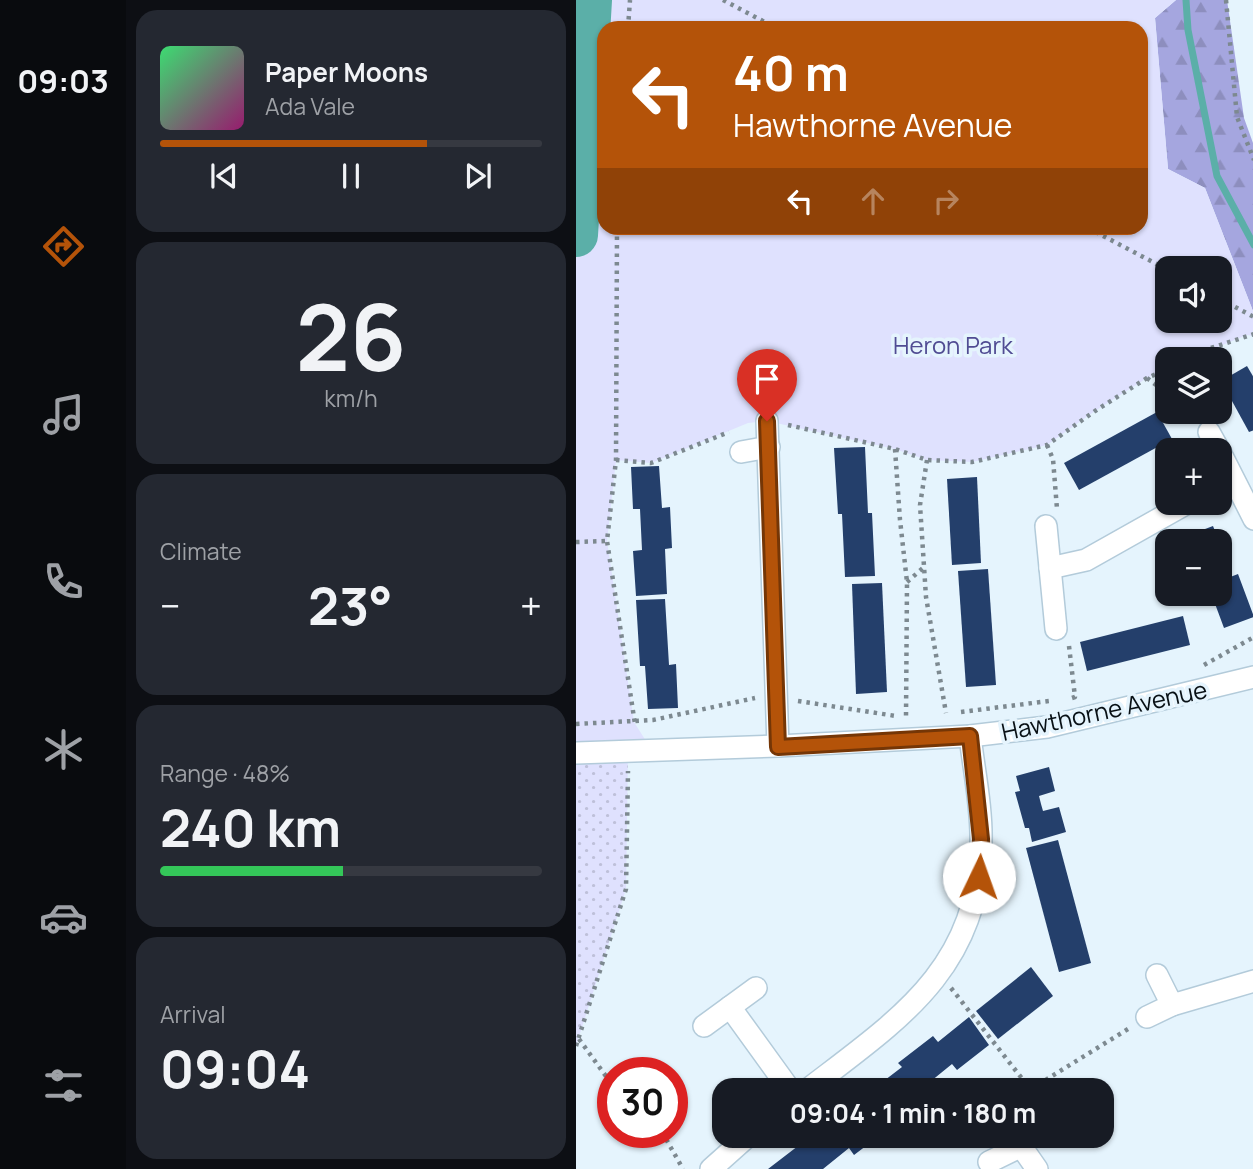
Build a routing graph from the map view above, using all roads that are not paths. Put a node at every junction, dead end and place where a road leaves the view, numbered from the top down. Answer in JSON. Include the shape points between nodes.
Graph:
{"nodes":[{"id":1,"x":767,"y":421,"type":"road end"},
{"id":2,"x":769,"y":447,"type":"junction"},
{"id":3,"x":741,"y":452,"type":"dead end"},
{"id":4,"x":1232,"y":488,"type":"edge"},
{"id":5,"x":1165,"y":515,"type":"edge"},
{"id":6,"x":1253,"y":519,"type":"edge"},
{"id":7,"x":1052,"y":523,"type":"road end"},
{"id":8,"x":1050,"y":568,"type":"junction"},
{"id":9,"x":1062,"y":637,"type":"road end"},
{"id":10,"x":1253,"y":677,"type":"edge"},
{"id":11,"x":970,"y":736,"type":"junction"},
{"id":12,"x":778,"y":747,"type":"junction"},
{"id":13,"x":582,"y":752,"type":"edge"},
{"id":14,"x":1157,"y":975,"type":"dead end"},
{"id":15,"x":1253,"y":981,"type":"edge"},
{"id":16,"x":756,"y":988,"type":"dead end"},
{"id":17,"x":1172,"y":1005,"type":"junction"},
{"id":18,"x":730,"y":1007,"type":"junction"},
{"id":19,"x":1147,"y":1017,"type":"road end"},
{"id":20,"x":704,"y":1026,"type":"dead end"},
{"id":21,"x":781,"y":1078,"type":"edge"},
{"id":22,"x":823,"y":1078,"type":"edge"},
{"id":23,"x":735,"y":1148,"type":"edge"},
{"id":24,"x":1008,"y":1148,"type":"edge"},
{"id":25,"x":1023,"y":1148,"type":"edge"},
{"id":26,"x":989,"y":1162,"type":"dead end"},
{"id":27,"x":711,"y":1169,"type":"edge"},
{"id":28,"x":1037,"y":1169,"type":"edge"}],
"edges":[{"from":1,"to":2,"type":"street"},
{"from":2,"to":3,"type":"street"},
{"from":2,"to":12,"type":"street"},
{"from":4,"to":6,"type":"street"},
{"from":5,"to":8,"type":"street","via":[[1086,560]]},
{"from":7,"to":8,"type":"street"},
{"from":8,"to":9,"type":"street"},
{"from":10,"to":11,"type":"street","name":"Hawthorne Avenue","via":[[1047,727]]},
{"from":11,"to":12,"type":"street","name":"Hawthorne Avenue"},
{"from":11,"to":22,"type":"street","via":[[981,839],[979,877],[969,919],[922,996]]},
{"from":12,"to":13,"type":"street","name":"Hawthorne Avenue"},
{"from":14,"to":17,"type":"street"},
{"from":15,"to":17,"type":"street"},
{"from":16,"to":18,"type":"street"},
{"from":17,"to":19,"type":"street"},
{"from":18,"to":20,"type":"street"},
{"from":18,"to":21,"type":"street"},
{"from":23,"to":27,"type":"street"},
{"from":24,"to":26,"type":"street"},
{"from":25,"to":28,"type":"street"}]}
